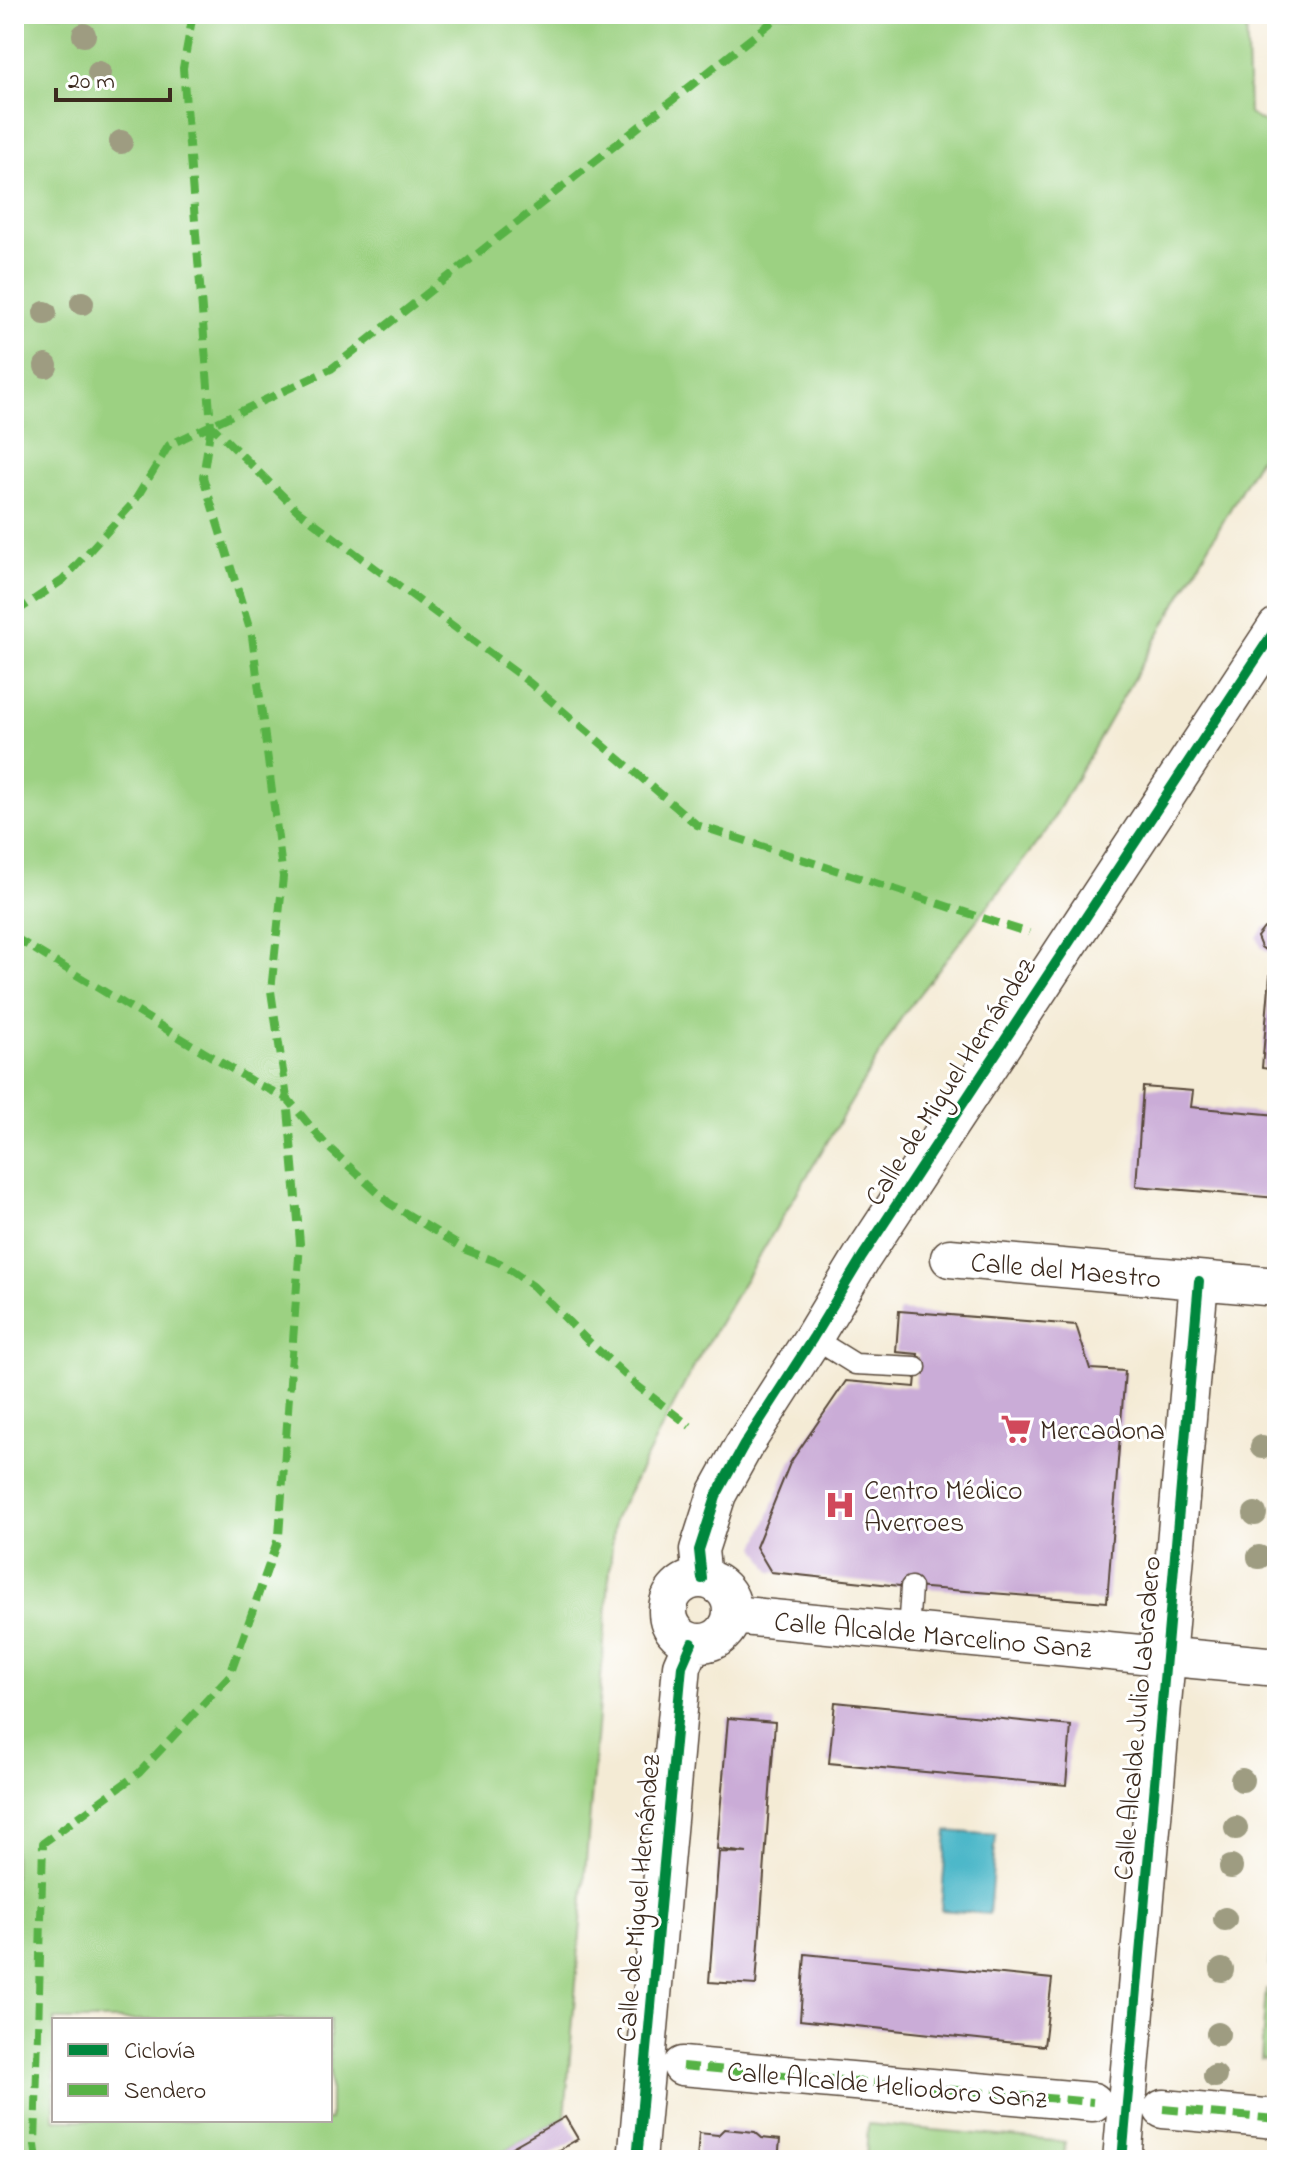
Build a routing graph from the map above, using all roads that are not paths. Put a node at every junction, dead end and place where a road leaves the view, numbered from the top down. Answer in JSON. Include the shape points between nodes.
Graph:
{"nodes":[{"id":1,"x":1277,"y":627,"type":"edge"},
{"id":2,"x":950,"y":1258,"type":"dead end"},
{"id":3,"x":1199,"y":1281,"type":"junction"},
{"id":4,"x":1277,"y":1287,"type":"edge"},
{"id":5,"x":813,"y":1338,"type":"junction"},
{"id":6,"x":916,"y":1367,"type":"dead end"},
{"id":7,"x":702,"y":1579,"type":"junction"},
{"id":8,"x":911,"y":1587,"type":"dead end"},
{"id":9,"x":732,"y":1615,"type":"junction"},
{"id":10,"x":908,"y":1632,"type":"junction"},
{"id":11,"x":692,"y":1643,"type":"junction"},
{"id":12,"x":1166,"y":1656,"type":"junction"},
{"id":13,"x":1277,"y":1667,"type":"edge"},
{"id":14,"x":682,"y":2066,"type":"dead end"},
{"id":15,"x":1093,"y":2102,"type":"dead end"},
{"id":16,"x":1163,"y":2109,"type":"dead end"},
{"id":17,"x":1277,"y":2119,"type":"edge"},
{"id":18,"x":637,"y":2160,"type":"edge"},
{"id":19,"x":1122,"y":2160,"type":"edge"}],
"edges":[{"from":1,"to":5,"type":"street","name":"Calle de Miguel Hernández"},
{"from":2,"to":3,"type":"street","name":"Calle del Maestro"},
{"from":3,"to":4,"type":"street","name":"Calle del Maestro"},
{"from":3,"to":12,"type":"street","name":"Calle Alcalde Julio Labradero"},
{"from":5,"to":6,"type":"lane","via":[[855,1364]]},
{"from":5,"to":7,"type":"street","name":"Calle de Miguel Hernández","via":[[717,1494],[699,1550]]},
{"from":7,"to":9,"type":"street","via":[[725,1590]]},
{"from":7,"to":11,"type":"street","via":[[688,1581],[670,1600],[672,1626]]},
{"from":8,"to":10,"type":"lane"},
{"from":9,"to":10,"type":"street","name":"Calle Alcalde Marcelino Sanz"},
{"from":9,"to":11,"type":"street","via":[[723,1635]]},
{"from":10,"to":12,"type":"street","name":"Calle Alcalde Marcelino Sanz"},
{"from":11,"to":18,"type":"street","name":"Calle de Miguel Hernández","via":[[682,1666]]},
{"from":12,"to":13,"type":"street","name":"Calle Alcalde Marcelino Sanz"},
{"from":12,"to":19,"type":"street","name":"Calle Alcalde Julio Labradero"},
{"from":14,"to":15,"type":"street","name":"Calle Alcalde Heliodoro Sanz"},
{"from":16,"to":17,"type":"street"}]}
